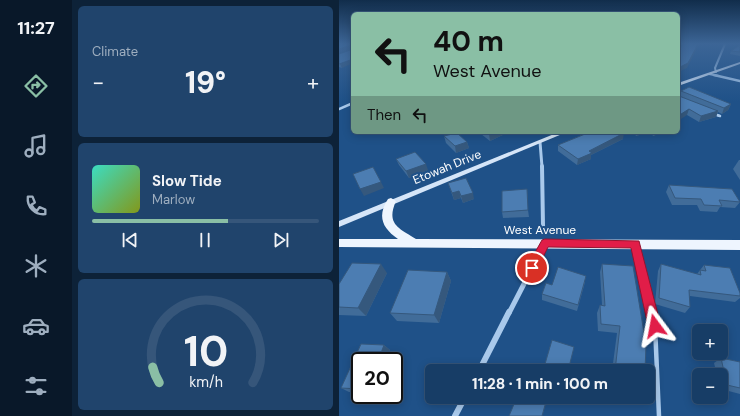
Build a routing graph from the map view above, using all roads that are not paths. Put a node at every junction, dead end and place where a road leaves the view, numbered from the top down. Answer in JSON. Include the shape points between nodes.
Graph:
{"nodes":[{"id":1,"x":717,"y":63,"type":"edge"},
{"id":2,"x":739,"y":63,"type":"edge"},
{"id":3,"x":716,"y":72,"type":"junction"},
{"id":4,"x":709,"y":74,"type":"junction"},
{"id":5,"x":740,"y":80,"type":"edge"},
{"id":6,"x":680,"y":84,"type":"edge"},
{"id":7,"x":351,"y":104,"type":"edge"},
{"id":8,"x":339,"y":109,"type":"edge"},
{"id":9,"x":711,"y":113,"type":"edge"},
{"id":10,"x":720,"y":116,"type":"dead end"},
{"id":11,"x":559,"y":134,"type":"edge"},
{"id":12,"x":540,"y":142,"type":"junction"},
{"id":13,"x":391,"y":202,"type":"junction"},
{"id":14,"x":339,"y":224,"type":"edge"},
{"id":15,"x":543,"y":226,"type":"dead end"},
{"id":16,"x":339,"y":243,"type":"edge"},
{"id":17,"x":414,"y":243,"type":"junction"},
{"id":18,"x":545,"y":243,"type":"junction"},
{"id":19,"x":635,"y":244,"type":"junction"},
{"id":20,"x":740,"y":245,"type":"edge"},
{"id":21,"x":483,"y":364,"type":"edge"},
{"id":22,"x":461,"y":404,"type":"edge"},
{"id":23,"x":455,"y":416,"type":"edge"},
{"id":24,"x":659,"y":416,"type":"edge"}],
"edges":[{"from":1,"to":3,"type":"street"},
{"from":2,"to":3,"type":"street"},
{"from":3,"to":4,"type":"street"},
{"from":4,"to":5,"type":"street"},
{"from":4,"to":6,"type":"street"},
{"from":7,"to":8,"type":"street"},
{"from":9,"to":10,"type":"lane"},
{"from":11,"to":12,"type":"street","name":"Etowah Drive"},
{"from":12,"to":13,"type":"street","name":"Etowah Drive"},
{"from":12,"to":15,"type":"street"},
{"from":13,"to":14,"type":"street","name":"Etowah Drive"},
{"from":13,"to":17,"type":"main road","via":[[387,210],[387,221],[395,231]]},
{"from":16,"to":17,"type":"main road","name":"West Avenue"},
{"from":17,"to":18,"type":"main road","name":"West Avenue"},
{"from":18,"to":19,"type":"main road","name":"West Avenue"},
{"from":18,"to":21,"type":"street"},
{"from":19,"to":20,"type":"main road","name":"West Avenue"},
{"from":19,"to":24,"type":"lane","via":[[655,326]]},
{"from":22,"to":23,"type":"street"}]}
